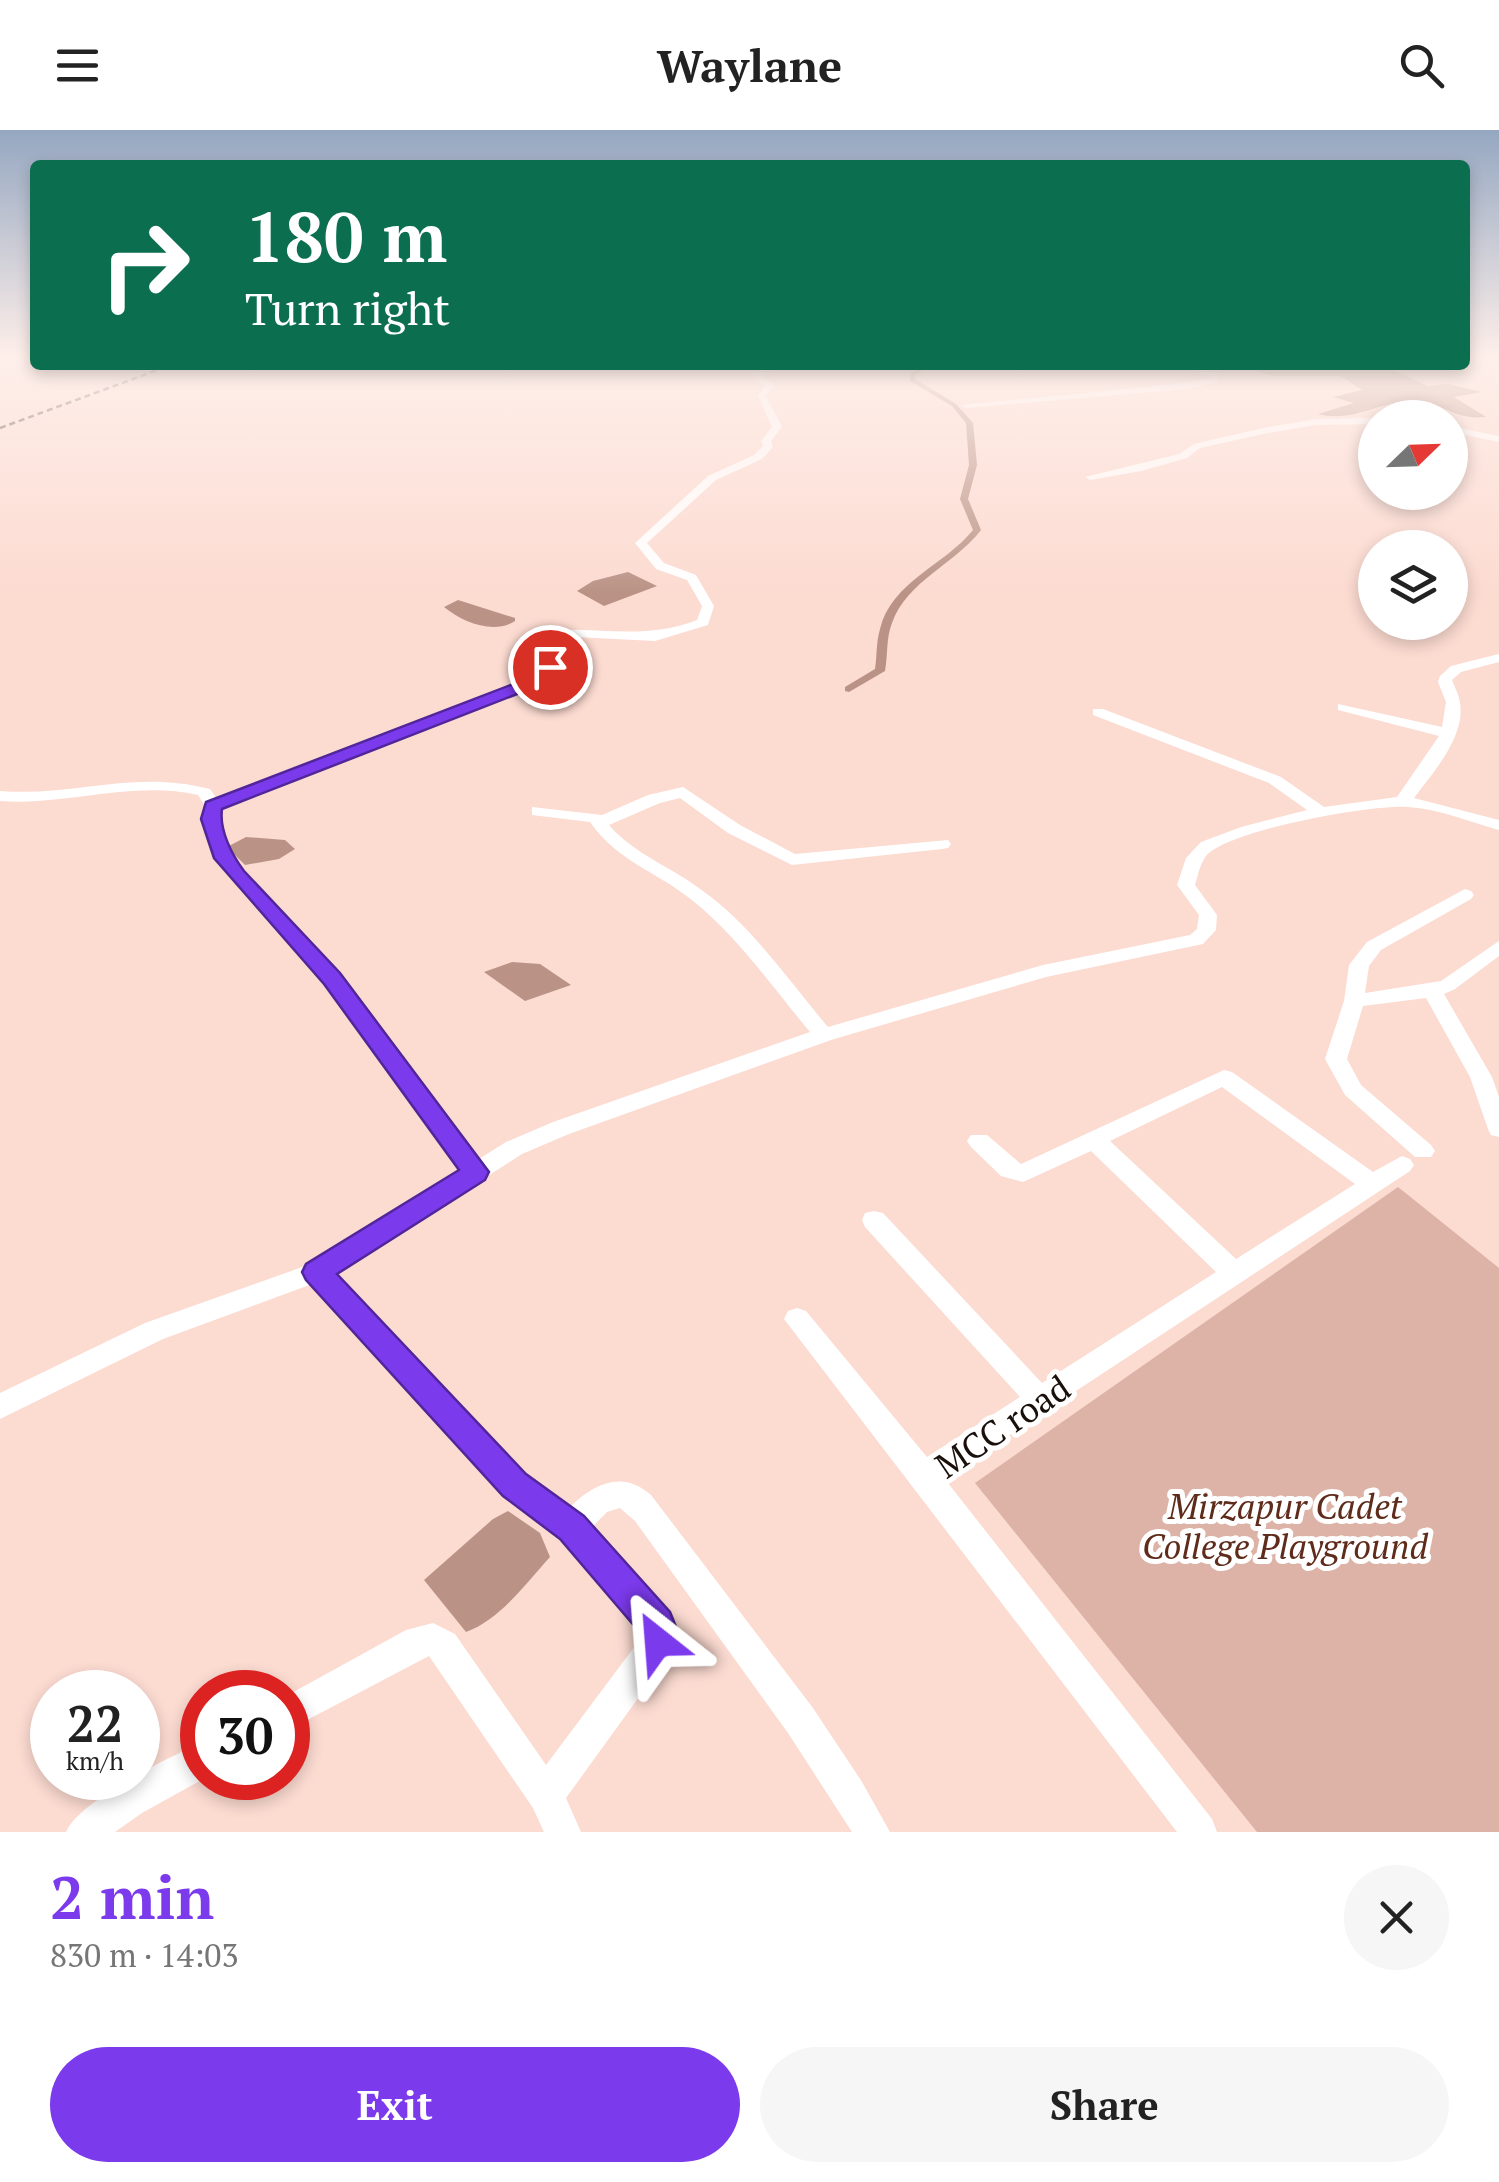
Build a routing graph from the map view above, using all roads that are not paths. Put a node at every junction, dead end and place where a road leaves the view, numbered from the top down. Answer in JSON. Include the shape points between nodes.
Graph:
{"nodes":[{"id":1,"x":771,"y":434,"type":"edge"},
{"id":2,"x":1247,"y":434,"type":"edge"},
{"id":3,"x":1090,"y":477,"type":"dead end"},
{"id":4,"x":1499,"y":658,"type":"edge"},
{"id":5,"x":1343,"y":707,"type":"dead end"},
{"id":6,"x":1098,"y":712,"type":"dead end"},
{"id":7,"x":1446,"y":733,"type":"junction"},
{"id":8,"x":0,"y":796,"type":"edge"},
{"id":9,"x":1402,"y":802,"type":"junction"},
{"id":10,"x":212,"y":806,"type":"junction"},
{"id":11,"x":538,"y":811,"type":"dead end"},
{"id":12,"x":1320,"y":812,"type":"junction"},
{"id":13,"x":602,"y":822,"type":"junction"},
{"id":14,"x":1499,"y":825,"type":"edge"},
{"id":15,"x":942,"y":844,"type":"dead end"},
{"id":16,"x":1465,"y":895,"type":"dead end"},
{"id":17,"x":1499,"y":947,"type":"edge"},
{"id":18,"x":1432,"y":990,"type":"junction"},
{"id":19,"x":1354,"y":1001,"type":"junction"},
{"id":20,"x":824,"y":1035,"type":"junction"},
{"id":21,"x":1499,"y":1129,"type":"edge"},
{"id":22,"x":1093,"y":1139,"type":"junction"},
{"id":23,"x":978,"y":1140,"type":"dead end"},
{"id":24,"x":476,"y":1172,"type":"junction"},
{"id":25,"x":1372,"y":1184,"type":"junction"},
{"id":26,"x":874,"y":1220,"type":"dead end"},
{"id":27,"x":317,"y":1272,"type":"junction"},
{"id":28,"x":1235,"y":1274,"type":"junction"},
{"id":29,"x":797,"y":1320,"type":"dead end"},
{"id":30,"x":1041,"y":1401,"type":"junction"},
{"id":31,"x":0,"y":1407,"type":"edge"},
{"id":32,"x":924,"y":1475,"type":"junction"},
{"id":33,"x":572,"y":1527,"type":"junction"},
{"id":34,"x":310,"y":1701,"type":"edge"},
{"id":35,"x":180,"y":1772,"type":"edge"},
{"id":36,"x":546,"y":1795,"type":"junction"},
{"id":37,"x":84,"y":1832,"type":"edge"},
{"id":38,"x":563,"y":1832,"type":"edge"},
{"id":39,"x":872,"y":1832,"type":"edge"},
{"id":40,"x":1199,"y":1832,"type":"edge"}],
"edges":[{"from":1,"to":10,"type":"street","via":[[758,456],[712,478],[641,543],[660,566],[693,576],[708,606],[703,622],[657,639],[531,637],[553,674]]},
{"from":2,"to":3,"type":"street"},
{"from":4,"to":7,"type":"street","via":[[1456,668],[1445,679],[1455,705]]},
{"from":5,"to":7,"type":"street"},
{"from":6,"to":12,"type":"street","via":[[1275,780]]},
{"from":7,"to":9,"type":"street","via":[[1432,766]]},
{"from":8,"to":10,"type":"street","via":[[176,783],[204,792]]},
{"from":9,"to":12,"type":"street"},
{"from":9,"to":14,"type":"street"},
{"from":10,"to":24,"type":"street","via":[[224,858],[332,978]]},
{"from":11,"to":13,"type":"street"},
{"from":12,"to":20,"type":"street","via":[[1204,846],[1186,885],[1208,914],[1196,940],[1044,971]]},
{"from":13,"to":15,"type":"street","via":[[683,792],[792,860]]},
{"from":13,"to":20,"type":"street","via":[[640,862],[722,917]]},
{"from":16,"to":19,"type":"street","via":[[1374,946],[1359,964]]},
{"from":17,"to":18,"type":"street"},
{"from":18,"to":19,"type":"street"},
{"from":18,"to":21,"type":"street","via":[[1482,1078]]},
{"from":19,"to":25,"type":"street","name":"MCC road","via":[[1336,1059],[1352,1090],[1413,1158]]},
{"from":20,"to":24,"type":"street","via":[[561,1128]]},
{"from":22,"to":23,"type":"street","via":[[1016,1173]]},
{"from":22,"to":25,"type":"street","via":[[1224,1076]]},
{"from":22,"to":28,"type":"street"},
{"from":24,"to":27,"type":"street"},
{"from":25,"to":28,"type":"street","name":"MCC road"},
{"from":26,"to":30,"type":"street"},
{"from":27,"to":31,"type":"street","via":[[154,1331]]},
{"from":27,"to":33,"type":"street","via":[[514,1485]]},
{"from":28,"to":30,"type":"street","name":"MCC road"},
{"from":29,"to":32,"type":"street"},
{"from":30,"to":32,"type":"street","name":"MCC road"},
{"from":32,"to":40,"type":"street","name":"MCC road"},
{"from":33,"to":36,"type":"street","via":[[661,1634]]},
{"from":33,"to":39,"type":"street","via":[[609,1495],[630,1497],[646,1511]]},
{"from":34,"to":36,"type":"street","via":[[432,1639]]},
{"from":35,"to":37,"type":"street"},
{"from":36,"to":38,"type":"street"}]}
